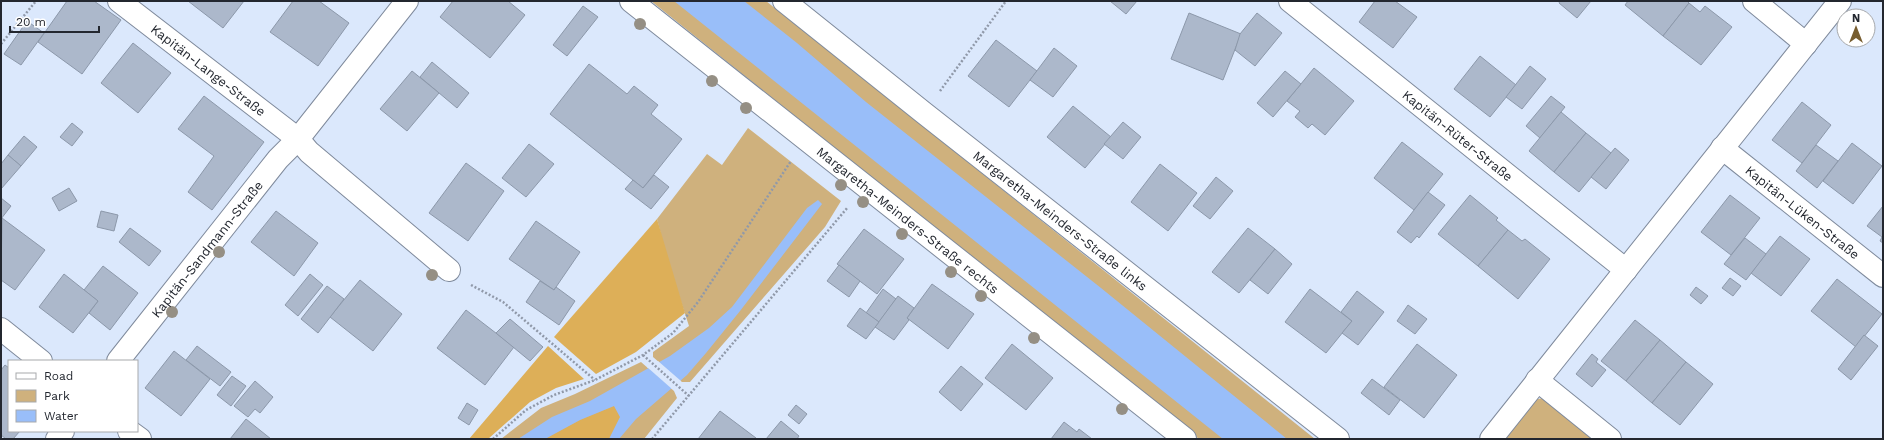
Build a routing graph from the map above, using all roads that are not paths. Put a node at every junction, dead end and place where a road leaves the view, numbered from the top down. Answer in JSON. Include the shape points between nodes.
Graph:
{"nodes":[{"id":1,"x":119,"y":1,"type":"edge"},
{"id":2,"x":407,"y":1,"type":"edge"},
{"id":3,"x":631,"y":1,"type":"edge"},
{"id":4,"x":784,"y":1,"type":"edge"},
{"id":5,"x":1290,"y":1,"type":"edge"},
{"id":6,"x":1754,"y":1,"type":"edge"},
{"id":7,"x":1840,"y":1,"type":"edge"},
{"id":8,"x":1806,"y":44,"type":"junction"},
{"id":9,"x":298,"y":139,"type":"junction"},
{"id":10,"x":1722,"y":148,"type":"junction"},
{"id":11,"x":448,"y":270,"type":"road end"},
{"id":12,"x":1626,"y":270,"type":"junction"},
{"id":13,"x":1883,"y":276,"type":"edge"},
{"id":14,"x":1,"y":329,"type":"edge"},
{"id":15,"x":40,"y":360,"type":"edge"},
{"id":16,"x":119,"y":360,"type":"edge"},
{"id":17,"x":1537,"y":380,"type":"junction"},
{"id":18,"x":131,"y":432,"type":"edge"},
{"id":19,"x":140,"y":439,"type":"edge"},
{"id":20,"x":1185,"y":439,"type":"edge"},
{"id":21,"x":1338,"y":439,"type":"edge"},
{"id":22,"x":1491,"y":439,"type":"edge"},
{"id":23,"x":1610,"y":439,"type":"edge"}],
"edges":[{"from":1,"to":9,"type":"street","name":"Kapitän-Lange-Straße"},
{"from":2,"to":9,"type":"street","name":"Kapitän-Sandmann-Straße"},
{"from":3,"to":20,"type":"street","name":"Margaretha-Meinders-Straße rechts"},
{"from":4,"to":21,"type":"street","name":"Margaretha-Meinders-Straße links"},
{"from":5,"to":12,"type":"street","name":"Kapitän-Rüter-Straße"},
{"from":6,"to":8,"type":"street"},
{"from":7,"to":8,"type":"street"},
{"from":8,"to":10,"type":"street"},
{"from":9,"to":11,"type":"street","via":[[309,152]]},
{"from":9,"to":16,"type":"street","name":"Kapitän-Sandmann-Straße","via":[[278,159]]},
{"from":10,"to":12,"type":"street"},
{"from":10,"to":13,"type":"street","name":"Kapitän-Lüken-Straße"},
{"from":12,"to":17,"type":"street"},
{"from":14,"to":15,"type":"street"},
{"from":17,"to":22,"type":"street"},
{"from":17,"to":23,"type":"street"},
{"from":18,"to":19,"type":"street"}]}
